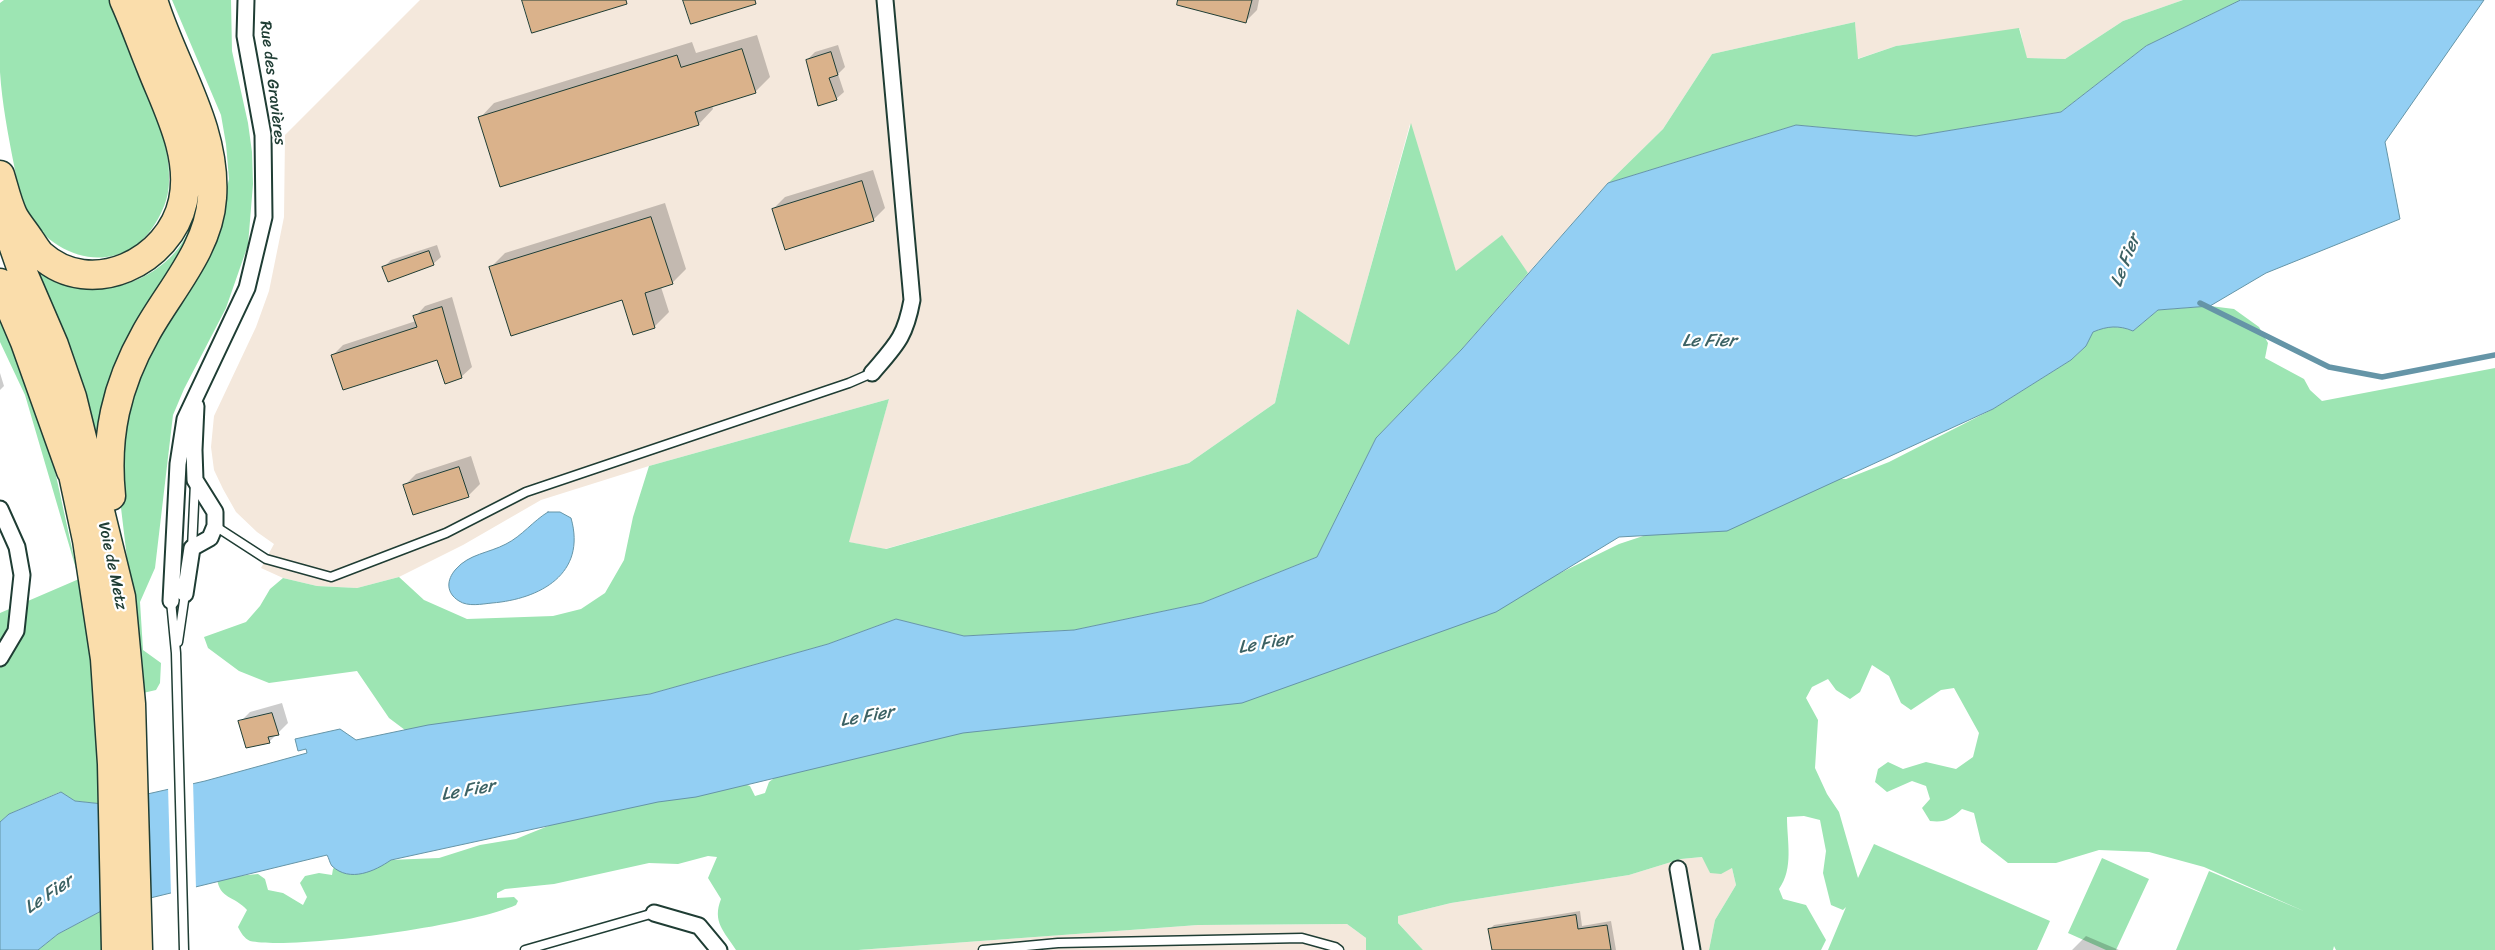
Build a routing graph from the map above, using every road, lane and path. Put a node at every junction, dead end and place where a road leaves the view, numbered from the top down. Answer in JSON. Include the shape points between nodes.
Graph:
{"nodes":[{"id":1,"x":124,"y":0,"type":"edge"},
{"id":2,"x":153,"y":0,"type":"edge"},
{"id":3,"x":246,"y":0,"type":"edge"},
{"id":4,"x":885,"y":0,"type":"edge"},
{"id":5,"x":0,"y":175,"type":"edge"},
{"id":6,"x":0,"y":198,"type":"edge"},
{"id":7,"x":0,"y":249,"type":"edge"},
{"id":8,"x":0,"y":283,"type":"edge"},
{"id":9,"x":872,"y":374,"type":"joint"},
{"id":10,"x":197,"y":397,"type":"junction"},
{"id":11,"x":74,"y":479,"type":"junction"},
{"id":12,"x":195,"y":480,"type":"junction"},
{"id":13,"x":0,"y":509,"type":"edge"},
{"id":14,"x":215,"y":526,"type":"junction"},
{"id":15,"x":172,"y":539,"type":"junction"},
{"id":16,"x":192,"y":548,"type":"junction"},
{"id":17,"x":186,"y":594,"type":"joint"},
{"id":18,"x":121,"y":598,"type":"junction"},
{"id":19,"x":171,"y":600,"type":"joint"},
{"id":20,"x":176,"y":654,"type":"junction"},
{"id":21,"x":0,"y":658,"type":"edge"},
{"id":22,"x":120,"y":706,"type":"junction"},
{"id":23,"x":1678,"y":869,"type":"dead end"},
{"id":24,"x":654,"y":913,"type":"joint"},
{"id":25,"x":116,"y":950,"type":"edge"},
{"id":26,"x":138,"y":950,"type":"edge"},
{"id":27,"x":184,"y":950,"type":"edge"},
{"id":28,"x":525,"y":950,"type":"edge"},
{"id":29,"x":720,"y":950,"type":"edge"},
{"id":30,"x":983,"y":950,"type":"edge"},
{"id":31,"x":1339,"y":950,"type":"edge"},
{"id":32,"x":1692,"y":950,"type":"edge"}],
"edges":[{"from":1,"to":5,"type":"highway","via":[[179,138],[185,176],[183,201],[175,224],[158,249],[134,265],[109,274],[87,275],[60,267],[41,255],[13,215]]},
{"from":2,"to":18,"type":"highway","via":[[203,126],[212,169],[212,200],[203,235],[192,259],[146,332],[114,406],[108,471]]},
{"from":3,"to":10,"type":"street","name":"Rue des Gravières","via":[[245,36],[263,135],[264,217],[247,288]]},
{"from":4,"to":9,"type":"street","via":[[912,300],[900,340]]},
{"from":6,"to":18,"type":"highway","name":"Voie de Metz","via":[[10,237],[72,397]]},
{"from":7,"to":11,"type":"highway","name":"Voie de Metz","via":[[60,407]]},
{"from":8,"to":11,"type":"highway","via":[[25,342]]},
{"from":9,"to":14,"type":"lane","via":[[526,492],[446,534],[331,577],[266,559]]},
{"from":10,"to":12,"type":"street","name":"Rue des Gravières"},
{"from":10,"to":15,"type":"street","name":"Rue des Gravières","via":[[186,419],[180,445]]},
{"from":11,"to":22,"type":"highway","name":"Voie de Metz"},
{"from":12,"to":14,"type":"street","via":[[215,512]]},
{"from":12,"to":16,"type":"lane","name":"Rue des Gravières"},
{"from":13,"to":21,"type":"street","via":[[17,547],[22,575],[16,631]]},
{"from":14,"to":16,"type":"street","via":[[210,538]]},
{"from":15,"to":16,"type":"street"},
{"from":15,"to":19,"type":"street","name":"Rue des Gravières"},
{"from":16,"to":17,"type":"street","name":"Rue des Gravières"},
{"from":17,"to":20,"type":"lane","name":"Rue des Gravières"},
{"from":18,"to":22,"type":"highway","name":"Voie de Metz"},
{"from":19,"to":20,"type":"lane","name":"Rue des Gravières"},
{"from":20,"to":27,"type":"lane"},
{"from":22,"to":25,"type":"highway","name":"Voie de Metz"},
{"from":22,"to":26,"type":"highway","name":"Voie de Metz"},
{"from":23,"to":32,"type":"street"},
{"from":24,"to":28,"type":"lane"},
{"from":24,"to":29,"type":"street","via":[[699,926]]},
{"from":30,"to":31,"type":"lane","via":[[1058,943],[1302,938]]}]}
